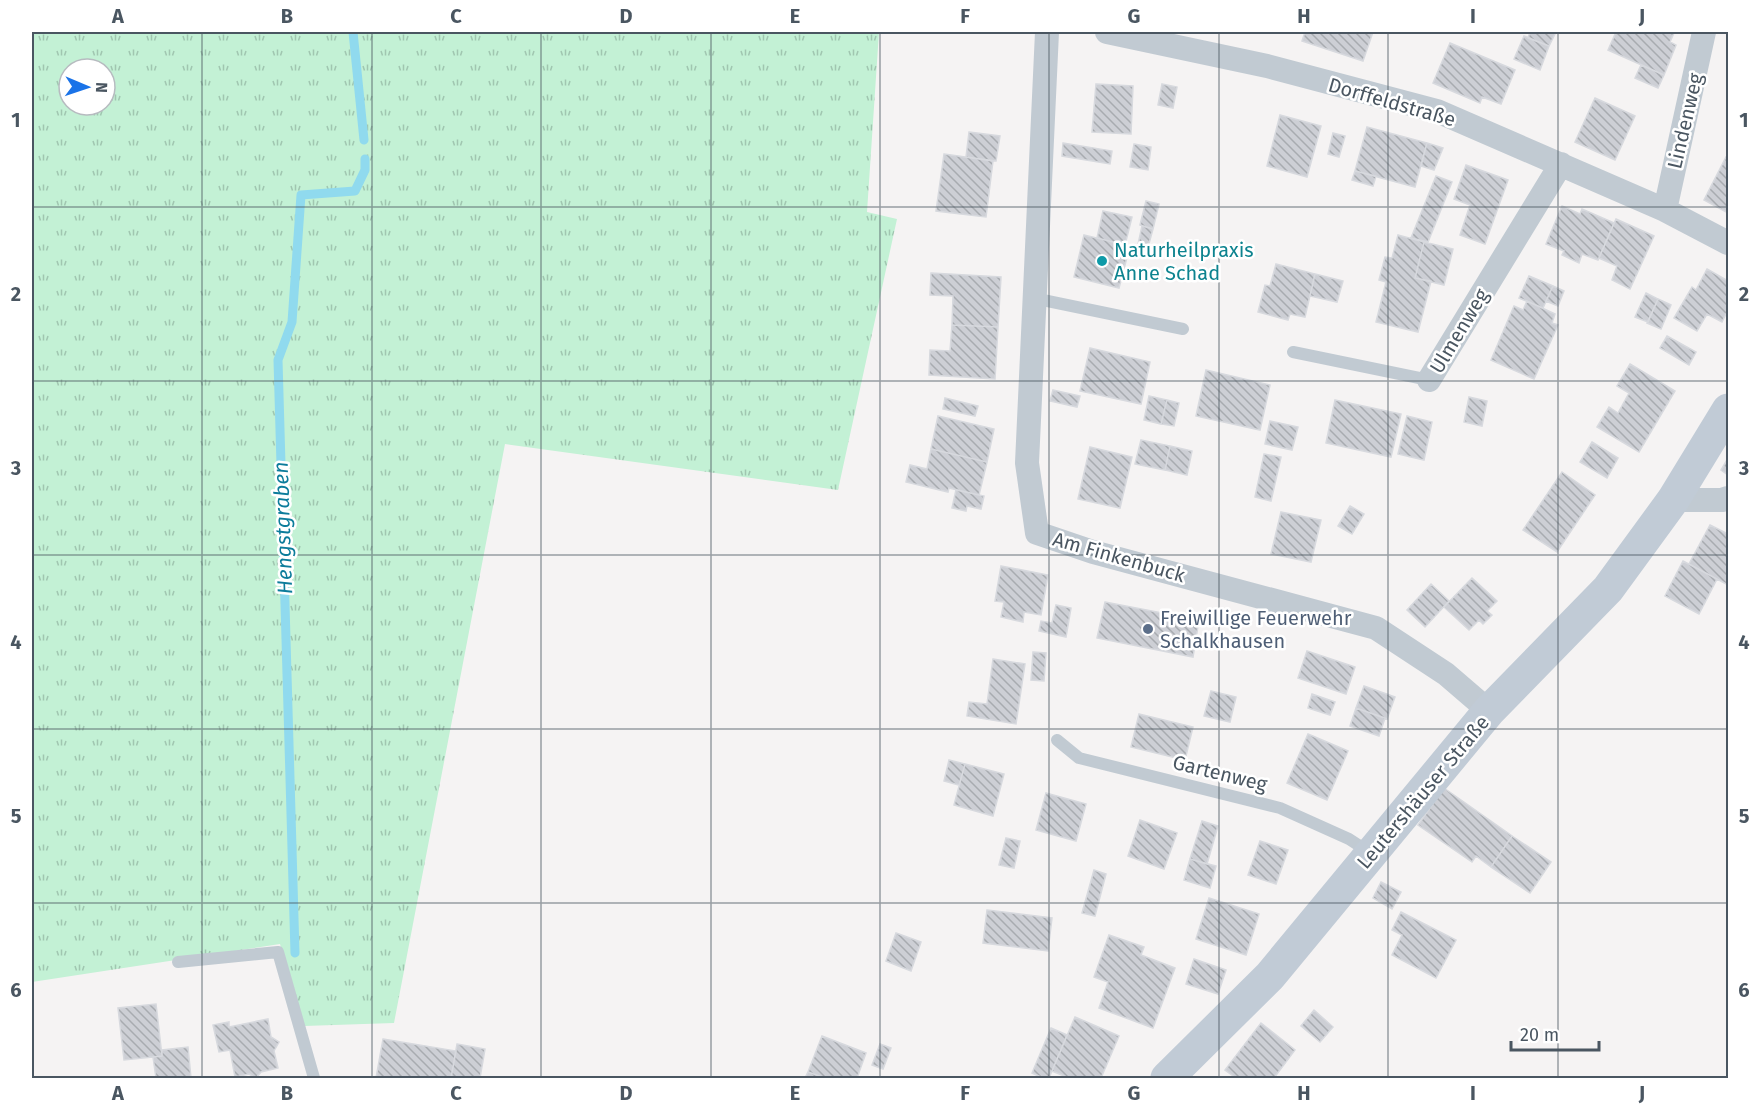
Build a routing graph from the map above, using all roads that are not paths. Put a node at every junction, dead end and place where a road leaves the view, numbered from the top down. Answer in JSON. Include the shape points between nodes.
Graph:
{"nodes":[{"id":1,"x":1047,"y":32,"type":"edge"},
{"id":2,"x":1107,"y":32,"type":"edge"},
{"id":3,"x":1704,"y":32,"type":"edge"},
{"id":4,"x":1561,"y":164,"type":"junction"},
{"id":5,"x":1665,"y":210,"type":"junction"},
{"id":6,"x":1728,"y":243,"type":"edge"},
{"id":7,"x":1034,"y":298,"type":"junction"},
{"id":8,"x":1183,"y":329,"type":"dead end"},
{"id":9,"x":1293,"y":352,"type":"dead end"},
{"id":10,"x":1429,"y":380,"type":"joint"},
{"id":11,"x":1728,"y":410,"type":"edge"},
{"id":12,"x":1728,"y":498,"type":"edge"},
{"id":13,"x":1673,"y":500,"type":"junction"},
{"id":14,"x":1489,"y":711,"type":"junction"},
{"id":15,"x":1057,"y":740,"type":"dead end"},
{"id":16,"x":1371,"y":853,"type":"junction"},
{"id":17,"x":178,"y":962,"type":"dead end"},
{"id":18,"x":314,"y":1078,"type":"edge"},
{"id":19,"x":1167,"y":1078,"type":"edge"}],
"edges":[{"from":1,"to":7,"type":"street","name":"Am Finkenbuck"},
{"from":2,"to":4,"type":"street","name":"Dorffeldstraße","via":[[1267,66],[1437,111]]},
{"from":3,"to":5,"type":"street","name":"Lindenweg"},
{"from":4,"to":5,"type":"street","name":"Dorffeldstraße"},
{"from":4,"to":10,"type":"street","name":"Ulmenweg"},
{"from":5,"to":6,"type":"street","name":"Dorffeldstraße"},
{"from":7,"to":8,"type":"lane"},
{"from":7,"to":14,"type":"street","name":"Am Finkenbuck","via":[[1027,463],[1037,533],[1376,628],[1446,674]]},
{"from":9,"to":10,"type":"lane","name":"Ulmenweg"},
{"from":11,"to":13,"type":"main road","name":"Leutershäuser Straße"},
{"from":12,"to":13,"type":"street"},
{"from":13,"to":14,"type":"main road","name":"Leutershäuser Straße","via":[[1608,589]]},
{"from":14,"to":16,"type":"main road","name":"Leutershäuser Straße"},
{"from":15,"to":16,"type":"lane","name":"Gartenweg","via":[[1079,758],[1280,808]]},
{"from":16,"to":19,"type":"main road","name":"Leutershäuser Straße","via":[[1269,976]]},
{"from":17,"to":18,"type":"lane","via":[[278,952]]}]}
